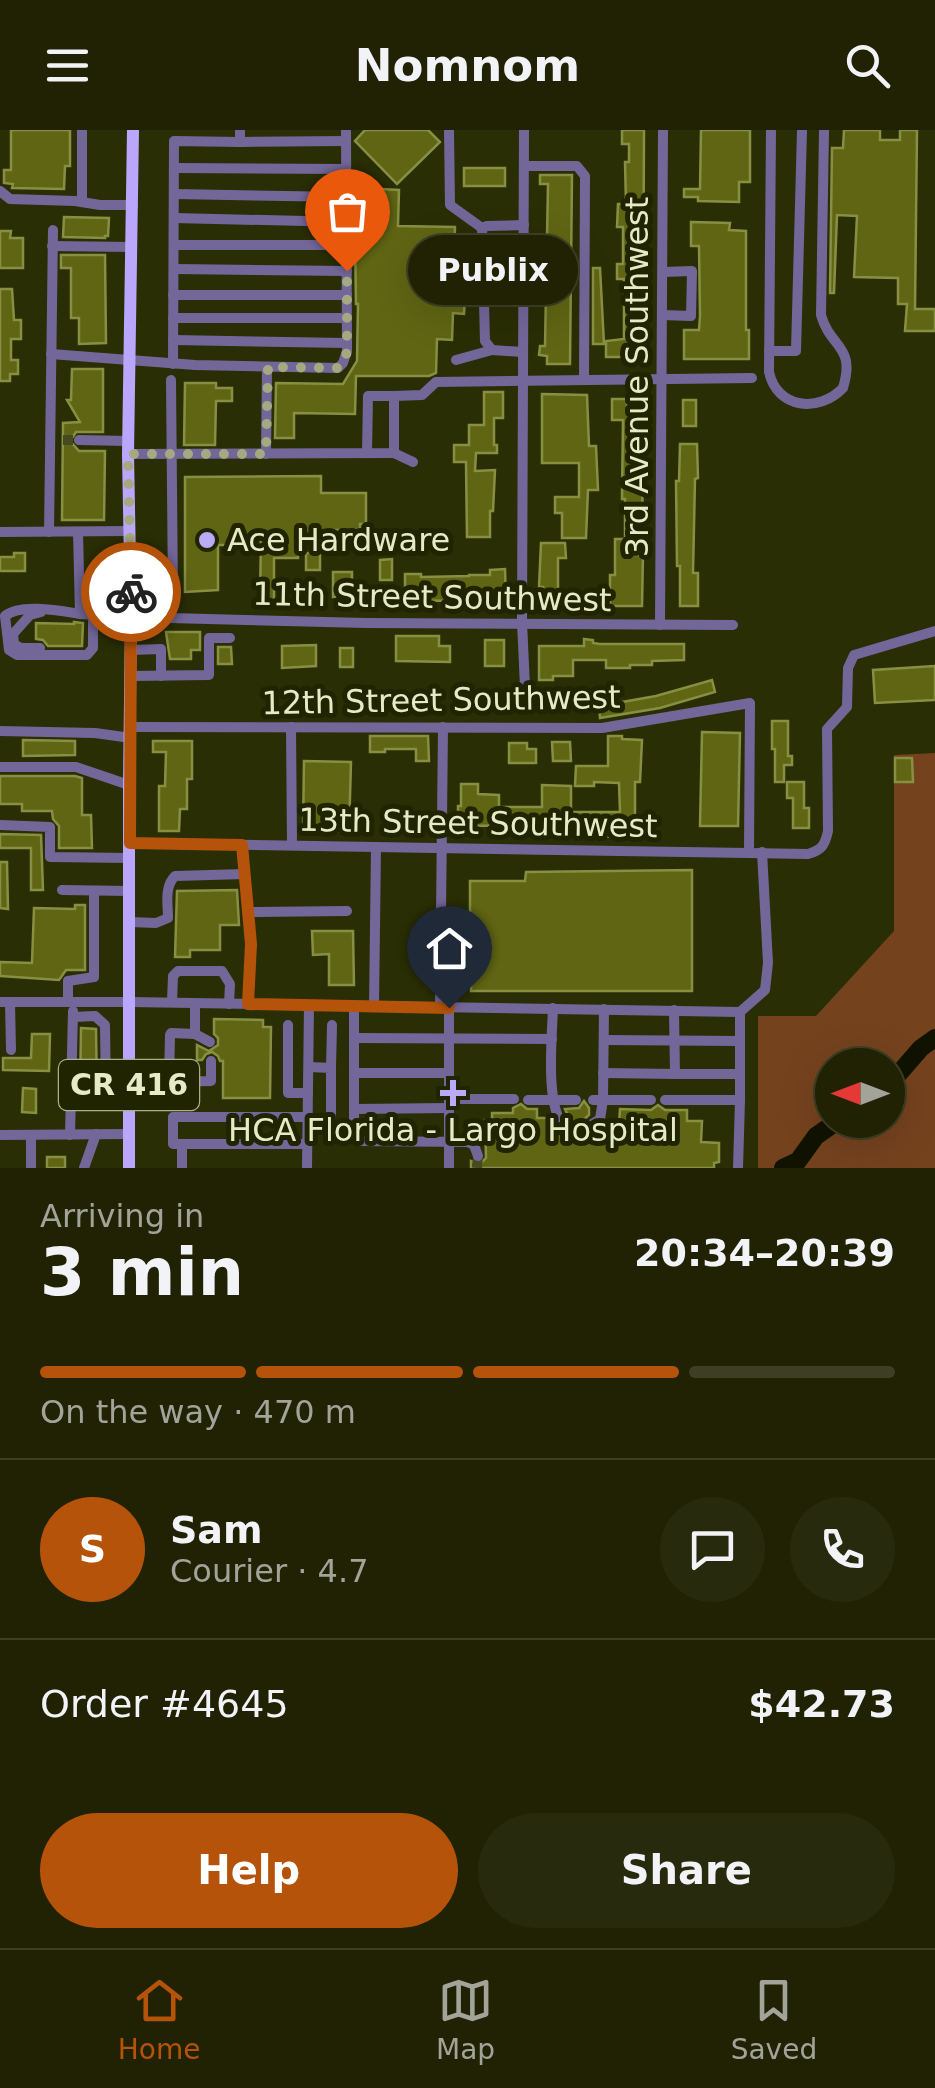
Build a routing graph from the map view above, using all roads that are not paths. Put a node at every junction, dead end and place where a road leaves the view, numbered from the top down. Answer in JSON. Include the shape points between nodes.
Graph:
{"nodes":[{"id":1,"x":82,"y":130,"type":"edge"},
{"id":2,"x":134,"y":130,"type":"edge"},
{"id":3,"x":449,"y":130,"type":"edge"},
{"id":4,"x":524,"y":130,"type":"edge"},
{"id":5,"x":534,"y":130,"type":"edge"},
{"id":6,"x":663,"y":130,"type":"edge"},
{"id":7,"x":770,"y":130,"type":"edge"},
{"id":8,"x":802,"y":130,"type":"edge"},
{"id":9,"x":824,"y":130,"type":"edge"},
{"id":10,"x":240,"y":136,"type":"edge"},
{"id":11,"x":346,"y":136,"type":"edge"},
{"id":12,"x":524,"y":166,"type":"junction"},
{"id":13,"x":174,"y":168,"type":"junction"},
{"id":14,"x":346,"y":169,"type":"junction"},
{"id":15,"x":0,"y":192,"type":"edge"},
{"id":16,"x":174,"y":194,"type":"junction"},
{"id":17,"x":346,"y":197,"type":"junction"},
{"id":18,"x":82,"y":202,"type":"junction"},
{"id":19,"x":133,"y":206,"type":"junction"},
{"id":20,"x":174,"y":218,"type":"junction"},
{"id":21,"x":346,"y":222,"type":"junction"},
{"id":22,"x":524,"y":225,"type":"junction"},
{"id":23,"x":482,"y":228,"type":"junction"},
{"id":24,"x":53,"y":230,"type":"dead end"},
{"id":25,"x":174,"y":245,"type":"junction"},
{"id":26,"x":346,"y":245,"type":"junction"},
{"id":27,"x":52,"y":246,"type":"junction"},
{"id":28,"x":132,"y":248,"type":"junction"},
{"id":29,"x":174,"y":270,"type":"junction"},
{"id":30,"x":347,"y":271,"type":"junction"},
{"id":31,"x":662,"y":272,"type":"junction"},
{"id":32,"x":174,"y":294,"type":"junction"},
{"id":33,"x":347,"y":294,"type":"junction"},
{"id":34,"x":662,"y":316,"type":"junction"},
{"id":35,"x":173,"y":318,"type":"junction"},
{"id":36,"x":347,"y":318,"type":"junction"},
{"id":37,"x":173,"y":340,"type":"junction"},
{"id":38,"x":347,"y":343,"type":"junction"},
{"id":39,"x":492,"y":350,"type":"junction"},
{"id":40,"x":769,"y":351,"type":"junction"},
{"id":41,"x":523,"y":352,"type":"junction"},
{"id":42,"x":51,"y":354,"type":"junction"},
{"id":43,"x":456,"y":360,"type":"dead end"},
{"id":44,"x":129,"y":362,"type":"junction"},
{"id":45,"x":173,"y":364,"type":"junction"},
{"id":46,"x":268,"y":367,"type":"junction"},
{"id":47,"x":752,"y":378,"type":"dead end"},
{"id":48,"x":662,"y":379,"type":"junction"},
{"id":49,"x":171,"y":380,"type":"dead end"},
{"id":50,"x":584,"y":380,"type":"junction"},
{"id":51,"x":523,"y":382,"type":"junction"},
{"id":52,"x":394,"y":396,"type":"junction"},
{"id":53,"x":50,"y":439,"type":"junction"},
{"id":54,"x":63,"y":440,"type":"tunnel mouth"},
{"id":55,"x":78,"y":440,"type":"tunnel mouth"},
{"id":56,"x":128,"y":447,"type":"junction"},
{"id":57,"x":367,"y":453,"type":"junction"},
{"id":58,"x":394,"y":453,"type":"junction"},
{"id":59,"x":172,"y":454,"type":"junction"},
{"id":60,"x":266,"y":454,"type":"junction"},
{"id":61,"x":413,"y":462,"type":"dead end"},
{"id":62,"x":128,"y":531,"type":"junction"},
{"id":63,"x":0,"y":532,"type":"edge"},
{"id":64,"x":48,"y":532,"type":"junction"},
{"id":65,"x":78,"y":532,"type":"junction"},
{"id":66,"x":173,"y":598,"type":"dead end"},
{"id":67,"x":52,"y":610,"type":"junction"},
{"id":68,"x":86,"y":614,"type":"junction"},
{"id":69,"x":132,"y":618,"type":"junction"},
{"id":70,"x":209,"y":620,"type":"junction"},
{"id":71,"x":522,"y":622,"type":"junction"},
{"id":72,"x":660,"y":625,"type":"junction"},
{"id":73,"x":733,"y":625,"type":"dead end"},
{"id":74,"x":935,"y":631,"type":"edge"},
{"id":75,"x":209,"y":638,"type":"junction"},
{"id":76,"x":230,"y":638,"type":"dead end"},
{"id":77,"x":131,"y":650,"type":"junction"},
{"id":78,"x":87,"y":655,"type":"junction"},
{"id":79,"x":131,"y":676,"type":"junction"},
{"id":80,"x":162,"y":676,"type":"junction"},
{"id":81,"x":525,"y":687,"type":"dead end"},
{"id":82,"x":291,"y":727,"type":"junction"},
{"id":83,"x":443,"y":727,"type":"junction"},
{"id":84,"x":0,"y":732,"type":"edge"},
{"id":85,"x":131,"y":732,"type":"junction"},
{"id":86,"x":0,"y":767,"type":"edge"},
{"id":87,"x":129,"y":785,"type":"junction"},
{"id":88,"x":0,"y":826,"type":"edge"},
{"id":89,"x":242,"y":845,"type":"junction"},
{"id":90,"x":292,"y":846,"type":"junction"},
{"id":91,"x":376,"y":847,"type":"junction"},
{"id":92,"x":443,"y":848,"type":"junction"},
{"id":93,"x":130,"y":850,"type":"junction"},
{"id":94,"x":749,"y":852,"type":"junction"},
{"id":95,"x":762,"y":852,"type":"junction"},
{"id":96,"x":245,"y":874,"type":"junction"},
{"id":97,"x":62,"y":890,"type":"dead end"},
{"id":98,"x":94,"y":891,"type":"junction"},
{"id":99,"x":130,"y":891,"type":"junction"},
{"id":100,"x":248,"y":912,"type":"junction"},
{"id":101,"x":347,"y":912,"type":"dead end"},
{"id":102,"x":130,"y":922,"type":"junction"},
{"id":103,"x":5,"y":1002,"type":"edge"},
{"id":104,"x":70,"y":1002,"type":"junction"},
{"id":105,"x":130,"y":1002,"type":"junction"},
{"id":106,"x":172,"y":1002,"type":"junction"},
{"id":107,"x":195,"y":1004,"type":"junction"},
{"id":108,"x":229,"y":1004,"type":"junction"},
{"id":109,"x":248,"y":1004,"type":"junction"},
{"id":110,"x":310,"y":1005,"type":"junction"},
{"id":111,"x":354,"y":1006,"type":"junction"},
{"id":112,"x":374,"y":1006,"type":"junction"},
{"id":113,"x":445,"y":1008,"type":"junction"},
{"id":114,"x":552,"y":1008,"type":"junction"},
{"id":115,"x":604,"y":1009,"type":"junction"},
{"id":116,"x":674,"y":1010,"type":"junction"},
{"id":117,"x":740,"y":1012,"type":"junction"},
{"id":118,"x":73,"y":1017,"type":"junction"},
{"id":119,"x":288,"y":1025,"type":"dead end"},
{"id":120,"x":332,"y":1025,"type":"dead end"},
{"id":121,"x":195,"y":1034,"type":"junction"},
{"id":122,"x":106,"y":1036,"type":"junction"},
{"id":123,"x":130,"y":1036,"type":"junction"},
{"id":124,"x":449,"y":1037,"type":"junction"},
{"id":125,"x":354,"y":1038,"type":"junction"},
{"id":126,"x":552,"y":1038,"type":"junction"},
{"id":127,"x":604,"y":1040,"type":"junction"},
{"id":128,"x":674,"y":1041,"type":"junction"},
{"id":129,"x":740,"y":1041,"type":"junction"},
{"id":130,"x":210,"y":1042,"type":"dead end"},
{"id":131,"x":12,"y":1050,"type":"dead end"},
{"id":132,"x":211,"y":1061,"type":"dead end"},
{"id":133,"x":308,"y":1067,"type":"junction"},
{"id":134,"x":331,"y":1068,"type":"junction"},
{"id":135,"x":354,"y":1073,"type":"junction"},
{"id":136,"x":449,"y":1073,"type":"junction"},
{"id":137,"x":604,"y":1073,"type":"junction"},
{"id":138,"x":675,"y":1074,"type":"junction"},
{"id":139,"x":740,"y":1074,"type":"junction"},
{"id":140,"x":168,"y":1082,"type":"junction"},
{"id":141,"x":129,"y":1089,"type":"junction"},
{"id":142,"x":308,"y":1093,"type":"junction"},
{"id":143,"x":106,"y":1096,"type":"junction"},
{"id":144,"x":514,"y":1099,"type":"dead end"},
{"id":145,"x":528,"y":1100,"type":"dead end"},
{"id":146,"x":552,"y":1100,"type":"junction"},
{"id":147,"x":576,"y":1100,"type":"dead end"},
{"id":148,"x":598,"y":1100,"type":"junction"},
{"id":149,"x":651,"y":1100,"type":"dead end"},
{"id":150,"x":665,"y":1100,"type":"dead end"},
{"id":151,"x":740,"y":1100,"type":"junction"},
{"id":152,"x":70,"y":1102,"type":"junction"},
{"id":153,"x":449,"y":1104,"type":"junction"},
{"id":154,"x":354,"y":1109,"type":"junction"},
{"id":155,"x":308,"y":1119,"type":"junction"},
{"id":156,"x":564,"y":1126,"type":"dead end"},
{"id":157,"x":589,"y":1126,"type":"dead end"},
{"id":158,"x":96,"y":1134,"type":"junction"},
{"id":159,"x":129,"y":1134,"type":"junction"},
{"id":160,"x":0,"y":1135,"type":"edge"},
{"id":161,"x":32,"y":1135,"type":"junction"},
{"id":162,"x":70,"y":1135,"type":"junction"},
{"id":163,"x":449,"y":1142,"type":"junction"},
{"id":164,"x":182,"y":1144,"type":"junction"},
{"id":165,"x":308,"y":1144,"type":"junction"},
{"id":166,"x":478,"y":1156,"type":"dead end"},
{"id":167,"x":32,"y":1168,"type":"edge"},
{"id":168,"x":84,"y":1168,"type":"edge"},
{"id":169,"x":129,"y":1168,"type":"edge"},
{"id":170,"x":182,"y":1168,"type":"edge"},
{"id":171,"x":307,"y":1168,"type":"edge"},
{"id":172,"x":449,"y":1168,"type":"edge"},
{"id":173,"x":738,"y":1168,"type":"edge"}],
"edges":[{"from":1,"to":18,"type":"street"},
{"from":2,"to":19,"type":"main road","number":"CR 416"},
{"from":3,"to":23,"type":"street","via":[[450,204]]},
{"from":4,"to":5,"type":"street"},
{"from":4,"to":12,"type":"street"},
{"from":6,"to":31,"type":"street","name":"3rd Avenue Southwest"},
{"from":7,"to":40,"type":"street"},
{"from":8,"to":40,"type":"street","via":[[796,351]]},
{"from":9,"to":40,"type":"street","via":[[821,315],[844,351],[843,388],[814,404],[783,398],[771,381]]},
{"from":10,"to":11,"type":"street"},
{"from":10,"to":13,"type":"street","via":[[174,141]]},
{"from":11,"to":14,"type":"street"},
{"from":12,"to":22,"type":"street"},
{"from":12,"to":50,"type":"street","via":[[576,166],[585,176]]},
{"from":13,"to":14,"type":"street"},
{"from":13,"to":16,"type":"street"},
{"from":14,"to":17,"type":"street"},
{"from":15,"to":18,"type":"street"},
{"from":16,"to":17,"type":"street"},
{"from":16,"to":20,"type":"street"},
{"from":17,"to":21,"type":"street"},
{"from":18,"to":19,"type":"street"},
{"from":19,"to":28,"type":"main road","number":"CR 416"},
{"from":20,"to":21,"type":"street"},
{"from":20,"to":25,"type":"street"},
{"from":21,"to":26,"type":"street"},
{"from":22,"to":23,"type":"street"},
{"from":22,"to":41,"type":"street"},
{"from":23,"to":39,"type":"street","via":[[483,326]]},
{"from":24,"to":27,"type":"street"},
{"from":25,"to":26,"type":"street"},
{"from":25,"to":29,"type":"street"},
{"from":26,"to":30,"type":"street"},
{"from":27,"to":28,"type":"street"},
{"from":27,"to":42,"type":"street"},
{"from":28,"to":44,"type":"main road","number":"CR 416"},
{"from":29,"to":30,"type":"street"},
{"from":29,"to":32,"type":"street"},
{"from":30,"to":33,"type":"street"},
{"from":31,"to":34,"type":"street","name":"3rd Avenue Southwest"},
{"from":31,"to":34,"type":"street","via":[[692,271],[691,316]]},
{"from":32,"to":33,"type":"street"},
{"from":32,"to":35,"type":"street"},
{"from":33,"to":36,"type":"street"},
{"from":34,"to":48,"type":"street","name":"3rd Avenue Southwest"},
{"from":35,"to":36,"type":"street"},
{"from":35,"to":37,"type":"street"},
{"from":36,"to":38,"type":"street"},
{"from":37,"to":38,"type":"street"},
{"from":37,"to":45,"type":"street"},
{"from":38,"to":46,"type":"street","via":[[338,368]]},
{"from":39,"to":41,"type":"street"},
{"from":39,"to":43,"type":"street"},
{"from":41,"to":51,"type":"street"},
{"from":42,"to":44,"type":"street"},
{"from":42,"to":53,"type":"street"},
{"from":44,"to":45,"type":"street"},
{"from":44,"to":56,"type":"main road","number":"CR 416"},
{"from":45,"to":46,"type":"street"},
{"from":46,"to":60,"type":"street"},
{"from":47,"to":48,"type":"street"},
{"from":48,"to":50,"type":"street"},
{"from":48,"to":72,"type":"street","name":"3rd Avenue Southwest"},
{"from":49,"to":59,"type":"street"},
{"from":50,"to":51,"type":"street"},
{"from":51,"to":52,"type":"street","via":[[436,382],[422,395]]},
{"from":51,"to":71,"type":"street"},
{"from":52,"to":57,"type":"street","via":[[368,396]]},
{"from":52,"to":58,"type":"street"},
{"from":53,"to":54,"type":"street"},
{"from":53,"to":64,"type":"street"},
{"from":55,"to":56,"type":"street"},
{"from":56,"to":59,"type":"street"},
{"from":56,"to":62,"type":"main road","number":"CR 416"},
{"from":57,"to":58,"type":"street"},
{"from":57,"to":60,"type":"street"},
{"from":58,"to":61,"type":"street"},
{"from":59,"to":60,"type":"street"},
{"from":59,"to":66,"type":"street"},
{"from":62,"to":65,"type":"street"},
{"from":62,"to":69,"type":"main road","number":"CR 416"},
{"from":63,"to":64,"type":"street"},
{"from":64,"to":65,"type":"street"},
{"from":65,"to":68,"type":"street"},
{"from":67,"to":68,"type":"street","name":"11th Street Southwest"},
{"from":67,"to":78,"type":"street","via":[[30,615],[13,634],[14,644]]},
{"from":67,"to":78,"type":"street","name":"11th Street Southwest","via":[[12,610],[5,616],[9,650]]},
{"from":68,"to":69,"type":"street","name":"11th Street Southwest"},
{"from":68,"to":78,"type":"street","via":[[93,648]]},
{"from":69,"to":70,"type":"street","name":"11th Street Southwest"},
{"from":69,"to":77,"type":"main road","number":"CR 416"},
{"from":70,"to":71,"type":"street","name":"11th Street Southwest"},
{"from":70,"to":75,"type":"street"},
{"from":71,"to":72,"type":"street","name":"11th Street Southwest"},
{"from":71,"to":81,"type":"street"},
{"from":72,"to":73,"type":"street","name":"11th Street Southwest"},
{"from":74,"to":95,"type":"street","name":"13th Street Southwest","via":[[854,655],[846,707],[827,729],[823,847],[808,854]]},
{"from":75,"to":76,"type":"street"},
{"from":75,"to":80,"type":"street","via":[[209,674]]},
{"from":77,"to":79,"type":"main road","number":"CR 416"},
{"from":77,"to":80,"type":"street","via":[[161,649]]},
{"from":79,"to":80,"type":"street"},
{"from":79,"to":85,"type":"main road","number":"CR 416"},
{"from":82,"to":83,"type":"street","name":"12th Street Southwest"},
{"from":82,"to":85,"type":"street","name":"12th Street Southwest"},
{"from":82,"to":90,"type":"street"},
{"from":83,"to":92,"type":"street"},
{"from":83,"to":94,"type":"street","name":"12th Street Southwest","via":[[602,728],[750,703]]},
{"from":84,"to":85,"type":"street","name":"12th Street Southwest"},
{"from":85,"to":87,"type":"main road","number":"CR 416"},
{"from":86,"to":87,"type":"street","via":[[76,767]]},
{"from":87,"to":93,"type":"main road","number":"CR 416"},
{"from":88,"to":93,"type":"street","name":"13th Street Southwest","via":[[50,827],[50,858]]},
{"from":89,"to":90,"type":"street","name":"13th Street Southwest"},
{"from":89,"to":93,"type":"street","name":"13th Street Southwest"},
{"from":89,"to":96,"type":"street"},
{"from":90,"to":91,"type":"street","name":"13th Street Southwest"},
{"from":91,"to":92,"type":"street","name":"13th Street Southwest"},
{"from":91,"to":112,"type":"street"},
{"from":92,"to":94,"type":"street","name":"13th Street Southwest"},
{"from":92,"to":113,"type":"street"},
{"from":93,"to":99,"type":"main road","number":"CR 416"},
{"from":94,"to":95,"type":"street","name":"13th Street Southwest"},
{"from":95,"to":117,"type":"street","via":[[765,990]]},
{"from":96,"to":100,"type":"street"},
{"from":96,"to":102,"type":"street","via":[[175,876],[168,918]]},
{"from":97,"to":98,"type":"street"},
{"from":98,"to":99,"type":"street"},
{"from":98,"to":104,"type":"street","via":[[94,978],[68,980]]},
{"from":99,"to":102,"type":"main road","number":"CR 416"},
{"from":100,"to":101,"type":"street"},
{"from":100,"to":109,"type":"street"},
{"from":102,"to":105,"type":"main road","number":"CR 416"},
{"from":103,"to":104,"type":"street"},
{"from":103,"to":131,"type":"street"},
{"from":104,"to":105,"type":"street"},
{"from":104,"to":118,"type":"street"},
{"from":105,"to":106,"type":"street"},
{"from":105,"to":123,"type":"main road","number":"CR 416"},
{"from":106,"to":107,"type":"street"},
{"from":106,"to":108,"type":"street","via":[[178,972],[222,970],[230,984]]},
{"from":107,"to":108,"type":"street"},
{"from":107,"to":121,"type":"street"},
{"from":108,"to":109,"type":"street"},
{"from":109,"to":110,"type":"street"},
{"from":110,"to":111,"type":"street"},
{"from":110,"to":133,"type":"street"},
{"from":111,"to":112,"type":"street"},
{"from":111,"to":125,"type":"street"},
{"from":112,"to":113,"type":"street"},
{"from":113,"to":114,"type":"street"},
{"from":113,"to":124,"type":"street"},
{"from":114,"to":115,"type":"street"},
{"from":114,"to":126,"type":"street"},
{"from":115,"to":116,"type":"street"},
{"from":115,"to":127,"type":"street"},
{"from":116,"to":117,"type":"street"},
{"from":116,"to":128,"type":"street"},
{"from":117,"to":129,"type":"street"},
{"from":118,"to":122,"type":"street","via":[[100,1018]]},
{"from":118,"to":152,"type":"street"},
{"from":119,"to":142,"type":"street","via":[[288,1092]]},
{"from":120,"to":134,"type":"street"},
{"from":121,"to":130,"type":"street"},
{"from":121,"to":140,"type":"street","via":[[171,1033]]},
{"from":122,"to":123,"type":"street"},
{"from":122,"to":143,"type":"street"},
{"from":123,"to":141,"type":"main road","number":"CR 416"},
{"from":124,"to":125,"type":"street"},
{"from":124,"to":126,"type":"street"},
{"from":124,"to":136,"type":"street"},
{"from":125,"to":135,"type":"street"},
{"from":126,"to":146,"type":"street"},
{"from":127,"to":128,"type":"street"},
{"from":127,"to":137,"type":"street"},
{"from":128,"to":129,"type":"street"},
{"from":128,"to":138,"type":"street"},
{"from":129,"to":139,"type":"street"},
{"from":132,"to":140,"type":"street","via":[[211,1082]]},
{"from":133,"to":134,"type":"street"},
{"from":133,"to":142,"type":"street"},
{"from":134,"to":155,"type":"street","via":[[330,1118]]},
{"from":135,"to":136,"type":"street"},
{"from":135,"to":154,"type":"street"},
{"from":136,"to":153,"type":"street"},
{"from":137,"to":138,"type":"street"},
{"from":137,"to":148,"type":"street"},
{"from":138,"to":139,"type":"street"},
{"from":139,"to":151,"type":"street"},
{"from":140,"to":141,"type":"street"},
{"from":141,"to":143,"type":"street"},
{"from":141,"to":159,"type":"main road","number":"CR 416"},
{"from":142,"to":155,"type":"street"},
{"from":143,"to":152,"type":"street","via":[[101,1102]]},
{"from":144,"to":153,"type":"street"},
{"from":145,"to":146,"type":"street"},
{"from":146,"to":147,"type":"street"},
{"from":146,"to":156,"type":"street"},
{"from":148,"to":149,"type":"street"},
{"from":148,"to":157,"type":"street","via":[[600,1119]]},
{"from":150,"to":151,"type":"street"},
{"from":151,"to":173,"type":"street"},
{"from":152,"to":162,"type":"street"},
{"from":153,"to":154,"type":"street"},
{"from":153,"to":163,"type":"street"},
{"from":154,"to":163,"type":"street","via":[[359,1141]]},
{"from":155,"to":164,"type":"street","via":[[173,1117],[173,1144]]},
{"from":155,"to":165,"type":"street"},
{"from":158,"to":159,"type":"street"},
{"from":158,"to":162,"type":"street"},
{"from":158,"to":168,"type":"street"},
{"from":159,"to":169,"type":"main road","number":"CR 416"},
{"from":160,"to":161,"type":"street"},
{"from":161,"to":162,"type":"street"},
{"from":161,"to":167,"type":"street"},
{"from":163,"to":166,"type":"street","via":[[468,1142]]},
{"from":163,"to":172,"type":"street"},
{"from":164,"to":165,"type":"street"},
{"from":164,"to":170,"type":"street"},
{"from":165,"to":171,"type":"street"}]}
